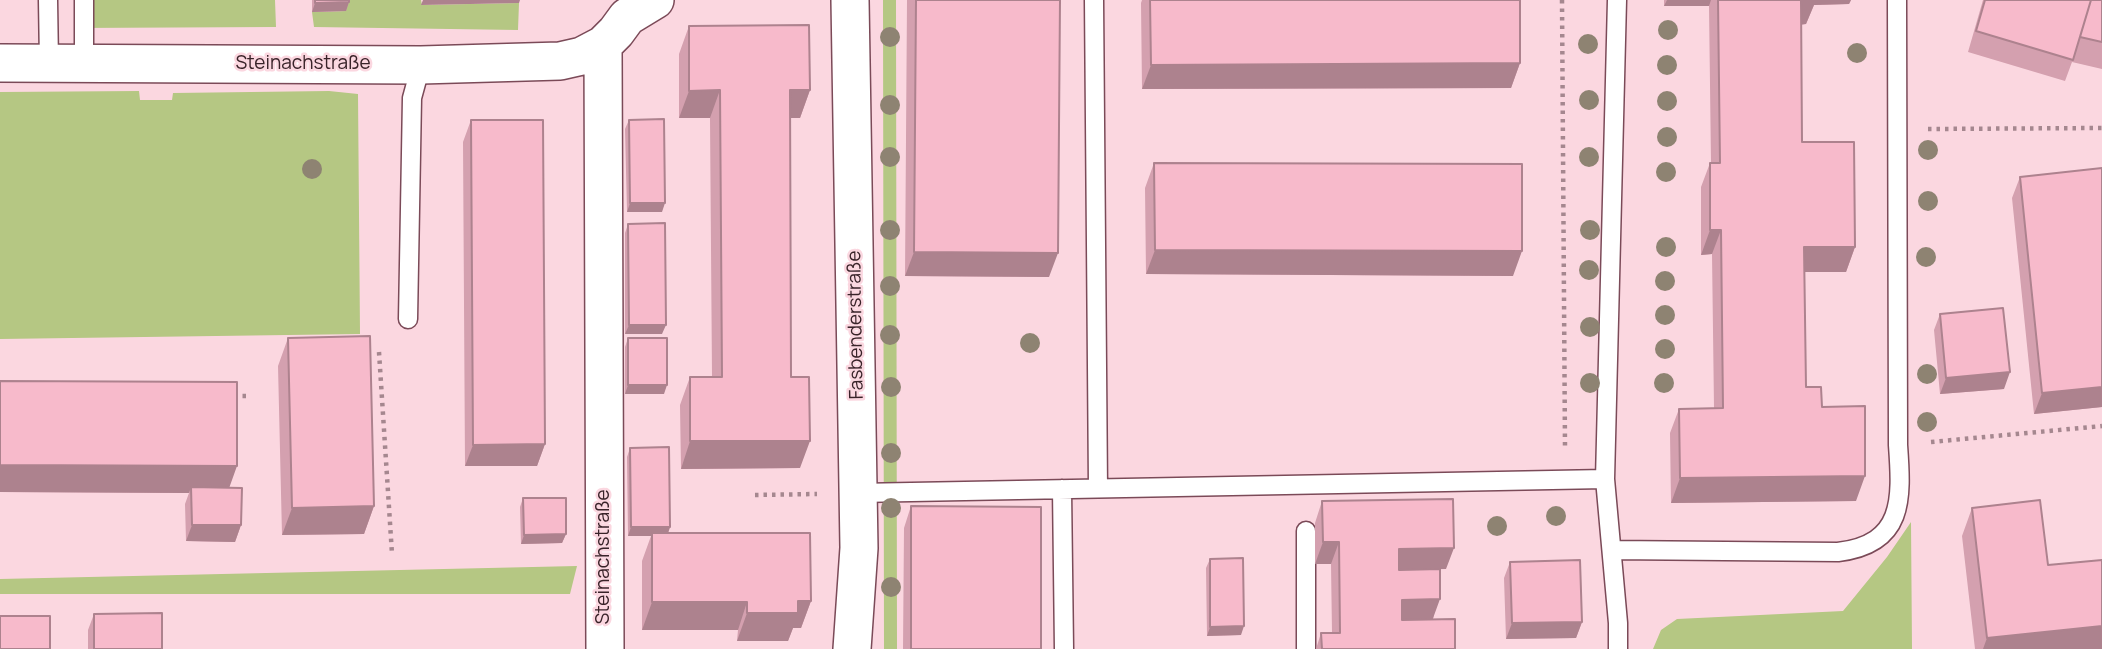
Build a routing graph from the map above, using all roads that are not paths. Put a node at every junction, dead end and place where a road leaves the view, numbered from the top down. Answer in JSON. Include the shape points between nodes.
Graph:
{"nodes":[{"id":1,"x":48,"y":0,"type":"edge"},
{"id":2,"x":85,"y":0,"type":"edge"},
{"id":3,"x":655,"y":0,"type":"edge"},
{"id":4,"x":850,"y":0,"type":"edge"},
{"id":5,"x":1094,"y":0,"type":"edge"},
{"id":6,"x":1617,"y":0,"type":"edge"},
{"id":7,"x":1897,"y":0,"type":"edge"},
{"id":8,"x":603,"y":45,"type":"junction"},
{"id":9,"x":0,"y":63,"type":"edge"},
{"id":10,"x":67,"y":63,"type":"junction"},
{"id":11,"x":421,"y":65,"type":"junction"},
{"id":12,"x":408,"y":319,"type":"dead end"},
{"id":13,"x":1605,"y":479,"type":"junction"},
{"id":14,"x":1097,"y":488,"type":"junction"},
{"id":15,"x":1062,"y":489,"type":"junction"},
{"id":16,"x":858,"y":493,"type":"junction"},
{"id":17,"x":1306,"y":531,"type":"dead end"},
{"id":18,"x":1612,"y":550,"type":"junction"},
{"id":19,"x":605,"y":649,"type":"edge"},
{"id":20,"x":852,"y":649,"type":"edge"},
{"id":21,"x":1064,"y":649,"type":"edge"},
{"id":22,"x":1307,"y":649,"type":"edge"},
{"id":23,"x":1618,"y":649,"type":"edge"}],
"edges":[{"from":1,"to":10,"type":"lane"},
{"from":2,"to":10,"type":"lane"},
{"from":3,"to":8,"type":"street","name":"Steinachstraße","via":[[626,17]]},
{"from":4,"to":16,"type":"street","name":"Fasbenderstraße"},
{"from":5,"to":14,"type":"lane"},
{"from":6,"to":13,"type":"lane"},
{"from":7,"to":18,"type":"lane","via":[[1899,501],[1892,524],[1877,540],[1858,550],[1839,552]]},
{"from":8,"to":11,"type":"street","name":"Steinachstraße","via":[[560,61]]},
{"from":8,"to":19,"type":"street","name":"Steinachstraße"},
{"from":9,"to":10,"type":"street","name":"Steinachstraße"},
{"from":10,"to":11,"type":"street","name":"Steinachstraße"},
{"from":11,"to":12,"type":"lane","via":[[412,98]]},
{"from":13,"to":14,"type":"lane"},
{"from":13,"to":18,"type":"lane"},
{"from":14,"to":15,"type":"lane"},
{"from":15,"to":16,"type":"lane"},
{"from":15,"to":21,"type":"lane"},
{"from":16,"to":20,"type":"street","name":"Fasbenderstraße"},
{"from":17,"to":22,"type":"lane"},
{"from":18,"to":23,"type":"lane"}]}
